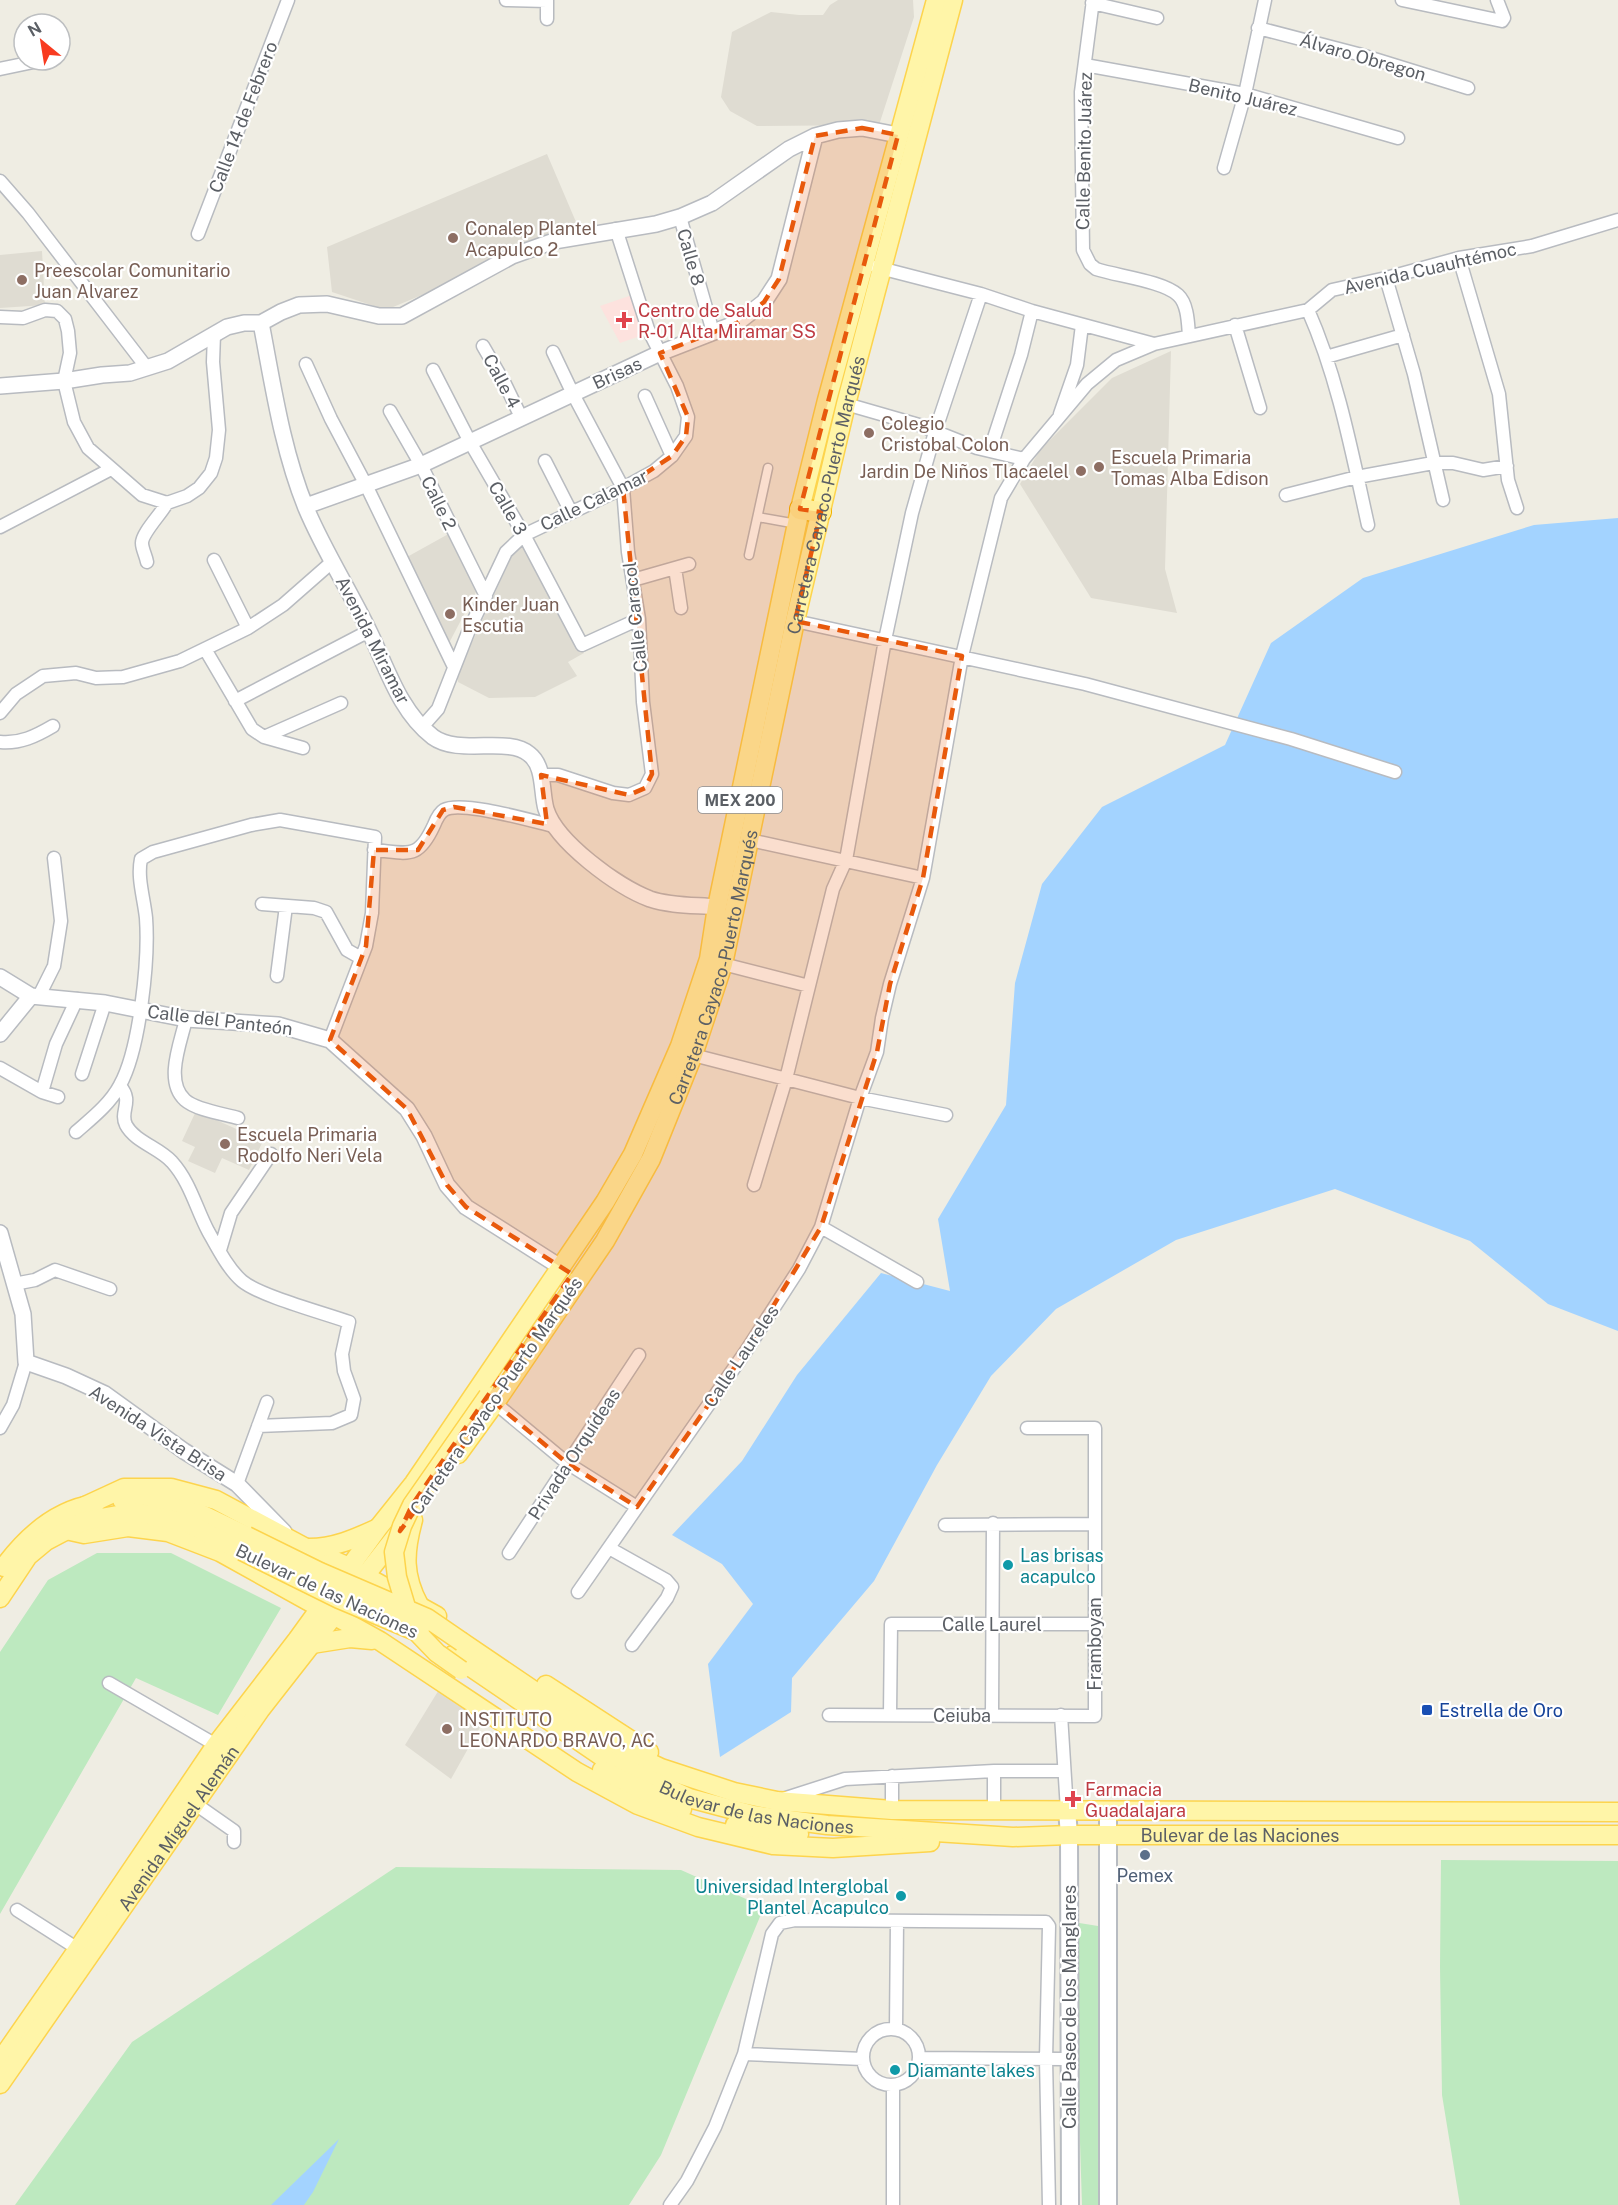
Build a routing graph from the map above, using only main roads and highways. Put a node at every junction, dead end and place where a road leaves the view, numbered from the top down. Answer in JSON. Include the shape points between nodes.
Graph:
{"nodes":[{"id":1,"x":936,"y":0,"type":"edge"},
{"id":2,"x":953,"y":0,"type":"edge"},
{"id":3,"x":821,"y":512,"type":"junction"},
{"id":4,"x":798,"y":516,"type":"junction"},
{"id":5,"x":605,"y":1202,"type":"junction"},
{"id":6,"x":492,"y":1399,"type":"junction"},
{"id":7,"x":85,"y":1506,"type":"junction"},
{"id":8,"x":415,"y":1512,"type":"junction"},
{"id":9,"x":191,"y":1517,"type":"junction"},
{"id":10,"x":378,"y":1528,"type":"junction"},
{"id":11,"x":66,"y":1530,"type":"junction"},
{"id":12,"x":299,"y":1545,"type":"junction"},
{"id":13,"x":357,"y":1572,"type":"junction"},
{"id":14,"x":0,"y":1574,"type":"edge"},
{"id":15,"x":280,"y":1585,"type":"junction"},
{"id":16,"x":0,"y":1598,"type":"edge"},
{"id":17,"x":419,"y":1605,"type":"junction"},
{"id":18,"x":327,"y":1611,"type":"junction"},
{"id":19,"x":380,"y":1641,"type":"junction"},
{"id":20,"x":304,"y":1642,"type":"junction"},
{"id":21,"x":683,"y":1774,"type":"junction"},
{"id":22,"x":1066,"y":1810,"type":"junction"},
{"id":23,"x":1108,"y":1811,"type":"junction"},
{"id":24,"x":1618,"y":1812,"type":"edge"},
{"id":25,"x":827,"y":1825,"type":"junction"},
{"id":26,"x":1069,"y":1835,"type":"junction"},
{"id":27,"x":1618,"y":1835,"type":"edge"},
{"id":28,"x":1013,"y":1837,"type":"junction"},
{"id":29,"x":1107,"y":1837,"type":"junction"},
{"id":30,"x":0,"y":2061,"type":"edge"},
{"id":31,"x":0,"y":2084,"type":"edge"},
{"id":32,"x":1070,"y":2205,"type":"edge"},
{"id":33,"x":1108,"y":2205,"type":"edge"}],
"edges":[{"from":1,"to":4,"type":"main road","name":"Carretera Cayaco-Puerto Marqués","number":"MEX 200"},
{"from":2,"to":3,"type":"main road","name":"Carretera Cayaco-Puerto Marqués","number":"MEX 200"},
{"from":3,"to":4,"type":"highway"},
{"from":3,"to":6,"type":"main road","name":"Carretera Cayaco-Puerto Marqués","number":"MEX 200","via":[[723,964],[693,1055],[651,1159],[605,1241]]},
{"from":4,"to":5,"type":"main road","name":"Carretera Cayaco-Puerto Marqués","number":"MEX 200","via":[[709,959],[680,1046],[633,1154]]},
{"from":5,"to":6,"type":"main road","via":[[589,1250]]},
{"from":5,"to":10,"type":"main road","name":"Carretera Cayaco-Puerto Marqués","number":"MEX 200","via":[[414,1483]]},
{"from":6,"to":8,"type":"main road","name":"Carretera Cayaco-Puerto Marqués","number":"MEX 200"},
{"from":6,"to":25,"type":"main road","bridge":true,"via":[[412,1505],[402,1526],[394,1552],[412,1627],[437,1653],[600,1768],[675,1807],[734,1825],[802,1834]]},
{"from":7,"to":9,"type":"main road","name":"Bulevar de las Naciones","via":[[132,1498]]},
{"from":7,"to":12,"type":"main road","via":[[123,1488],[171,1488],[216,1500]]},
{"from":7,"to":14,"type":"main road","name":"Bulevar de las Naciones","via":[[47,1523],[20,1545]]},
{"from":8,"to":13,"type":"main road","name":"Carretera Cayaco-Puerto Marqués","number":"MEX 200"},
{"from":8,"to":17,"type":"main road","via":[[405,1562],[410,1588]]},
{"from":9,"to":11,"type":"main road","name":"Bulevar de las Naciones","via":[[134,1512],[84,1521]]},
{"from":9,"to":21,"type":"main road","name":"Bulevar de las Naciones","bridge":true,"via":[[427,1618],[617,1747]]},
{"from":9,"to":25,"type":"main road","name":"Bulevar de las Naciones","bridge":true,"via":[[339,1599],[420,1634],[607,1760],[689,1798],[753,1815]]},
{"from":10,"to":12,"type":"main road","via":[[326,1548]]},
{"from":10,"to":13,"type":"main road","name":"Carretera Cayaco-Puerto Marqués","number":"MEX 200"},
{"from":11,"to":15,"type":"main road","via":[[84,1534],[128,1527],[168,1532],[220,1552]]},
{"from":11,"to":16,"type":"main road","name":"Bulevar de las Naciones","via":[[28,1556]]},
{"from":12,"to":13,"type":"main road"},
{"from":13,"to":17,"type":"main road"},
{"from":13,"to":18,"type":"main road","name":"Avenida Miguel Alemán"},
{"from":15,"to":18,"type":"main road"},
{"from":15,"to":20,"type":"main road","via":[[302,1614]]},
{"from":17,"to":21,"type":"main road"},
{"from":18,"to":19,"type":"main road"},
{"from":18,"to":20,"type":"main road","name":"Avenida Miguel Alemán"},
{"from":19,"to":20,"type":"main road","via":[[350,1638]]},
{"from":19,"to":28,"type":"main road","via":[[577,1772],[638,1805],[698,1827],[773,1845],[832,1848]]},
{"from":20,"to":30,"type":"main road","name":"Avenida Miguel Alemán","via":[[216,1745]]},
{"from":20,"to":31,"type":"main road","name":"Avenida Miguel Alemán"},
{"from":21,"to":22,"type":"main road","name":"Bulevar de las Naciones","via":[[734,1792],[777,1801],[892,1810]]},
{"from":22,"to":23,"type":"main road","name":"Bulevar de las Naciones"},
{"from":22,"to":26,"type":"main road","name":"Calle Paseo de los Manglares"},
{"from":23,"to":24,"type":"main road","name":"Bulevar de las Naciones"},
{"from":23,"to":29,"type":"main road"},
{"from":25,"to":28,"type":"main road","name":"Bulevar de las Naciones"},
{"from":26,"to":28,"type":"main road","name":"Bulevar de las Naciones"},
{"from":26,"to":29,"type":"main road","name":"Bulevar de las Naciones"},
{"from":26,"to":32,"type":"main road","name":"Calle Paseo de los Manglares"},
{"from":27,"to":29,"type":"main road","name":"Bulevar de las Naciones"},
{"from":29,"to":33,"type":"main road"}]}
